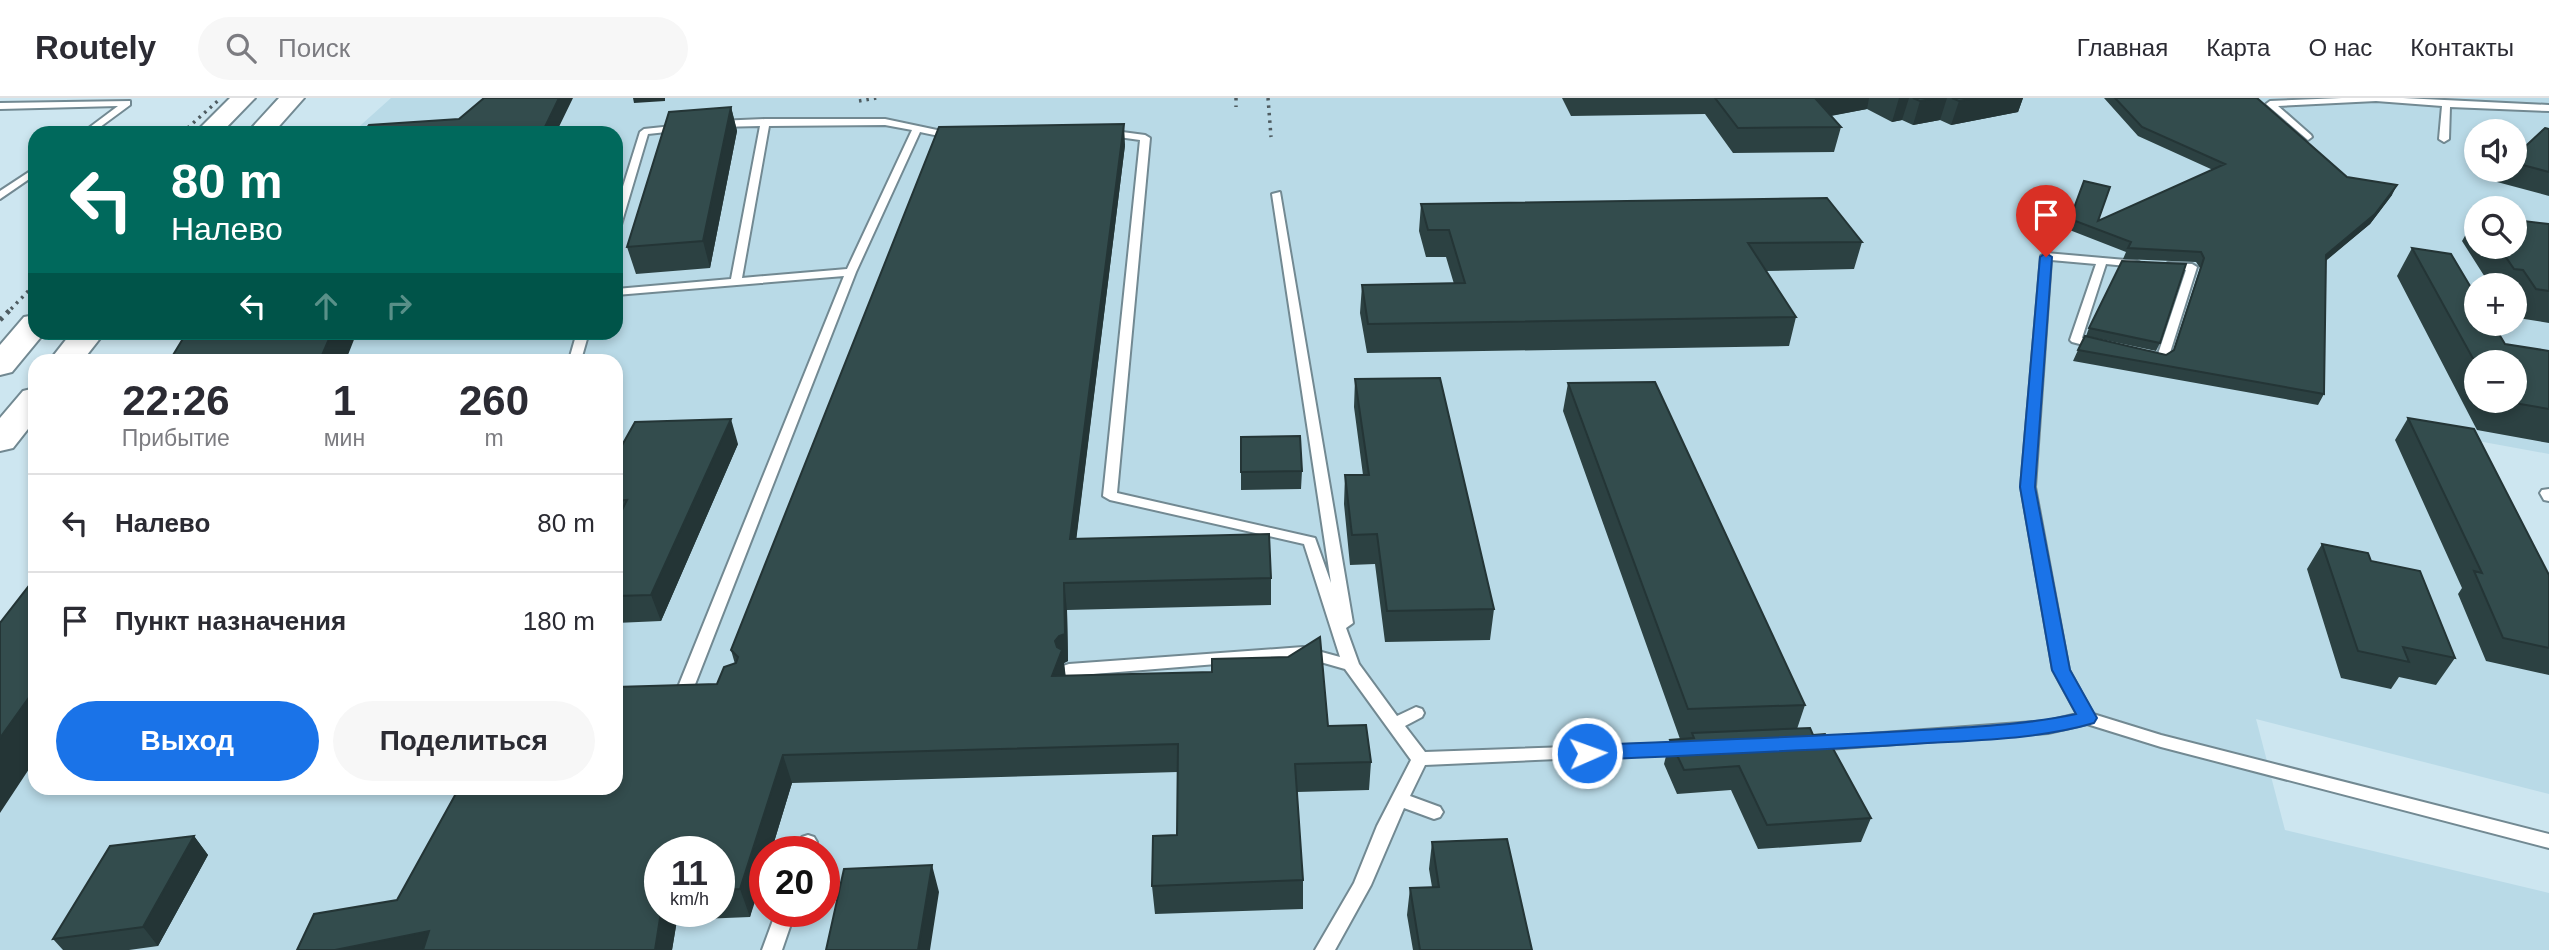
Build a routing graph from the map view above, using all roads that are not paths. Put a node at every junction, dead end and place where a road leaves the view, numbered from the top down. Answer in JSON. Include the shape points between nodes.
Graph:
{"nodes":[{"id":1,"x":243,"y":98,"type":"edge"},
{"id":2,"x":292,"y":98,"type":"edge"},
{"id":3,"x":2372,"y":99,"type":"edge"},
{"id":4,"x":2446,"y":103,"type":"junction"},
{"id":5,"x":0,"y":106,"type":"edge"},
{"id":6,"x":2549,"y":108,"type":"edge"},
{"id":7,"x":765,"y":122,"type":"junction"},
{"id":8,"x":710,"y":125,"type":"edge"},
{"id":9,"x":96,"y":126,"type":"edge"},
{"id":10,"x":214,"y":126,"type":"edge"},
{"id":11,"x":266,"y":126,"type":"edge"},
{"id":12,"x":696,"y":127,"type":"edge"},
{"id":13,"x":917,"y":129,"type":"junction"},
{"id":14,"x":1090,"y":131,"type":"edge"},
{"id":15,"x":965,"y":132,"type":"edge"},
{"id":16,"x":2308,"y":137,"type":"dead end"},
{"id":17,"x":2444,"y":139,"type":"dead end"},
{"id":18,"x":28,"y":176,"type":"edge"},
{"id":19,"x":631,"y":176,"type":"junction"},
{"id":20,"x":623,"y":177,"type":"edge"},
{"id":21,"x":1277,"y":194,"type":"dead end"},
{"id":22,"x":0,"y":196,"type":"edge"},
{"id":23,"x":623,"y":202,"type":"edge"},
{"id":24,"x":2101,"y":263,"type":"junction"},
{"id":25,"x":850,"y":272,"type":"junction"},
{"id":26,"x":736,"y":282,"type":"junction"},
{"id":27,"x":623,"y":291,"type":"edge"},
{"id":28,"x":28,"y":332,"type":"edge"},
{"id":29,"x":83,"y":340,"type":"edge"},
{"id":30,"x":2113,"y":348,"type":"edge"},
{"id":31,"x":71,"y":354,"type":"edge"},
{"id":32,"x":2137,"y":354,"type":"edge"},
{"id":33,"x":0,"y":365,"type":"edge"},
{"id":34,"x":28,"y":406,"type":"edge"},
{"id":35,"x":0,"y":440,"type":"edge"},
{"id":36,"x":1351,"y":665,"type":"junction"},
{"id":37,"x":1069,"y":670,"type":"dead end"},
{"id":38,"x":685,"y":687,"type":"edge"},
{"id":39,"x":1416,"y":713,"type":"dead end"},
{"id":40,"x":2087,"y":718,"type":"junction"},
{"id":41,"x":1394,"y":725,"type":"junction"},
{"id":42,"x":1792,"y":745,"type":"edge"},
{"id":43,"x":1698,"y":749,"type":"edge"},
{"id":44,"x":1420,"y":759,"type":"junction"},
{"id":45,"x":1400,"y":799,"type":"junction"},
{"id":46,"x":1434,"y":812,"type":"dead end"},
{"id":47,"x":2549,"y":841,"type":"edge"},
{"id":48,"x":780,"y":927,"type":"edge"},
{"id":49,"x":772,"y":950,"type":"edge"},
{"id":50,"x":1325,"y":950,"type":"edge"}],
"edges":[{"from":1,"to":10,"type":"main road"},
{"from":2,"to":11,"type":"main road"},
{"from":3,"to":4,"type":"lane"},
{"from":3,"to":16,"type":"lane","via":[[2270,104]]},
{"from":4,"to":6,"type":"lane"},
{"from":4,"to":17,"type":"lane"},
{"from":5,"to":9,"type":"lane","via":[[127,103]]},
{"from":7,"to":8,"type":"lane"},
{"from":7,"to":13,"type":"lane","via":[[885,122]]},
{"from":7,"to":26,"type":"lane"},
{"from":12,"to":19,"type":"lane","via":[[644,132]]},
{"from":13,"to":15,"type":"lane"},
{"from":13,"to":25,"type":"lane"},
{"from":14,"to":36,"type":"lane","via":[[1145,138],[1110,496],[1310,541]]},
{"from":18,"to":22,"type":"lane"},
{"from":19,"to":20,"type":"lane"},
{"from":19,"to":23,"type":"lane"},
{"from":21,"to":36,"type":"lane"},
{"from":24,"to":30,"type":"lane","via":[[2076,340]]},
{"from":24,"to":32,"type":"lane","via":[[2192,267],[2162,359]]},
{"from":24,"to":40,"type":"lane","via":[[2046,257],[2028,487],[2061,670]]},
{"from":25,"to":26,"type":"lane"},
{"from":25,"to":38,"type":"lane"},
{"from":26,"to":27,"type":"lane"},
{"from":28,"to":33,"type":"main road"},
{"from":29,"to":31,"type":"main road"},
{"from":34,"to":35,"type":"main road"},
{"from":36,"to":37,"type":"lane","via":[[1303,652]]},
{"from":36,"to":41,"type":"lane"},
{"from":39,"to":41,"type":"lane"},
{"from":40,"to":42,"type":"lane","via":[[2048,727]]},
{"from":40,"to":47,"type":"lane"},
{"from":41,"to":44,"type":"lane"},
{"from":43,"to":44,"type":"lane"},
{"from":44,"to":45,"type":"lane"},
{"from":45,"to":46,"type":"lane"},
{"from":45,"to":50,"type":"lane","via":[[1362,885]]},
{"from":48,"to":49,"type":"lane"}]}
